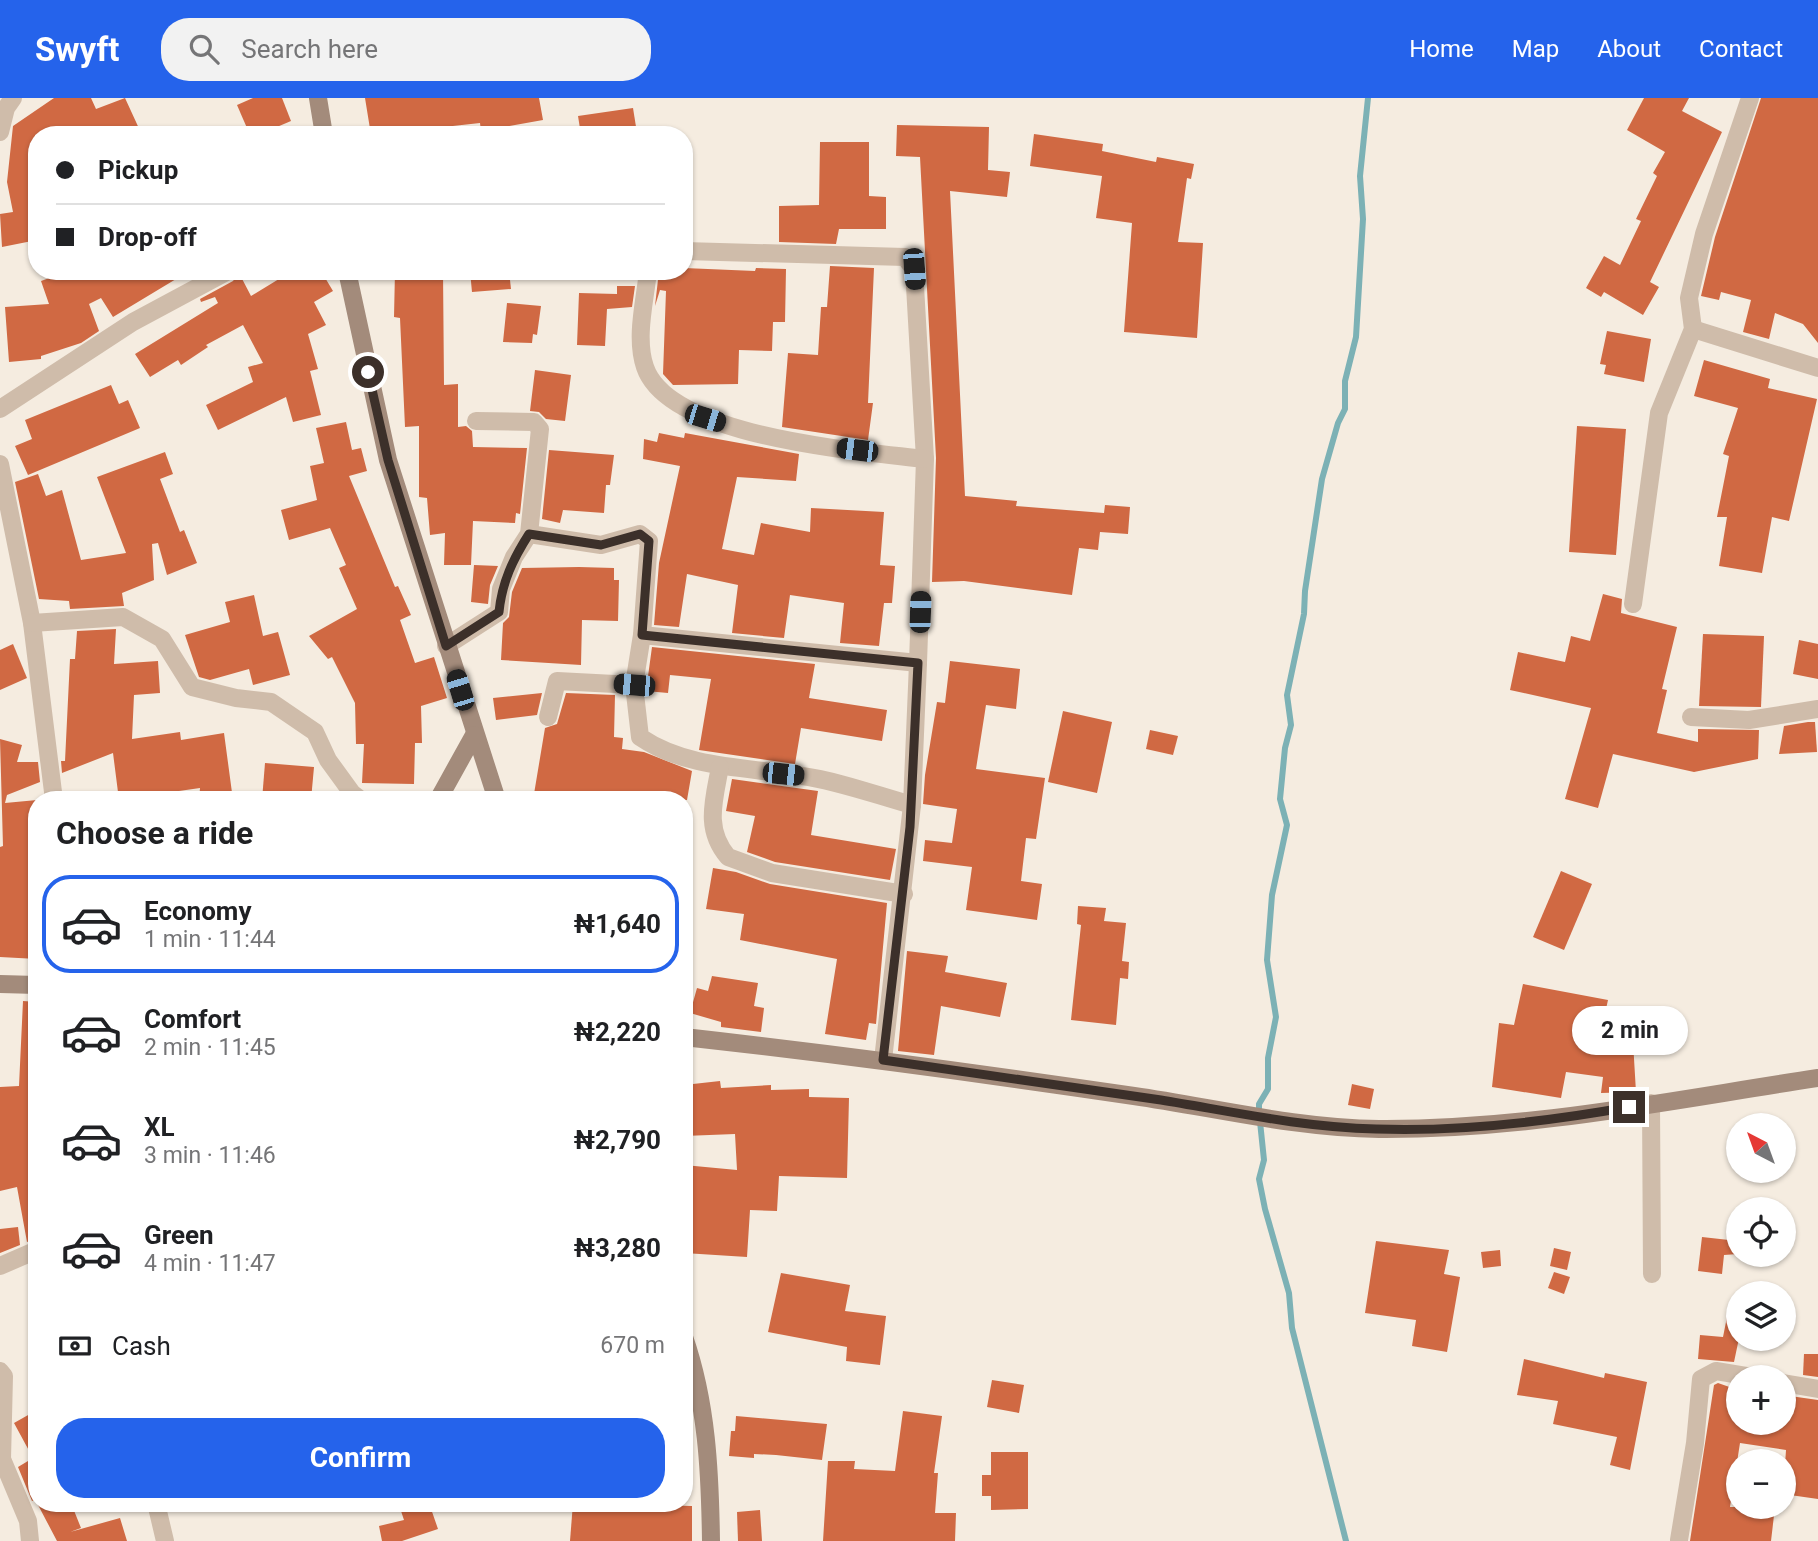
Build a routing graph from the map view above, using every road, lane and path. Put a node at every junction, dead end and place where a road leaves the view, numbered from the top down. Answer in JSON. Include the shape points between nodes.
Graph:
{"nodes":[{"id":1,"x":13,"y":98,"type":"edge"},
{"id":2,"x":318,"y":98,"type":"edge"},
{"id":3,"x":1750,"y":98,"type":"edge"},
{"id":4,"x":323,"y":126,"type":"edge"},
{"id":5,"x":0,"y":132,"type":"edge"},
{"id":6,"x":693,"y":251,"type":"edge"},
{"id":7,"x":211,"y":280,"type":"edge"},
{"id":8,"x":349,"y":280,"type":"edge"},
{"id":9,"x":647,"y":280,"type":"edge"},
{"id":10,"x":1693,"y":329,"type":"junction"},
{"id":11,"x":1818,"y":368,"type":"edge"},
{"id":12,"x":0,"y":409,"type":"edge"},
{"id":13,"x":476,"y":421,"type":"dead end"},
{"id":14,"x":925,"y":459,"type":"junction"},
{"id":15,"x":0,"y":464,"type":"edge"},
{"id":16,"x":529,"y":534,"type":"junction"},
{"id":17,"x":1633,"y":604,"type":"dead end"},
{"id":18,"x":32,"y":623,"type":"junction"},
{"id":19,"x":642,"y":635,"type":"junction"},
{"id":20,"x":446,"y":646,"type":"junction"},
{"id":21,"x":918,"y":663,"type":"junction"},
{"id":22,"x":634,"y":685,"type":"junction"},
{"id":23,"x":1818,"y":709,"type":"edge"},
{"id":24,"x":548,"y":717,"type":"dead end"},
{"id":25,"x":1691,"y":717,"type":"dead end"},
{"id":26,"x":474,"y":734,"type":"junction"},
{"id":27,"x":720,"y":767,"type":"junction"},
{"id":28,"x":53,"y":791,"type":"edge"},
{"id":29,"x":351,"y":791,"type":"edge"},
{"id":30,"x":443,"y":791,"type":"edge"},
{"id":31,"x":494,"y":791,"type":"edge"},
{"id":32,"x":912,"y":805,"type":"junction"},
{"id":33,"x":904,"y":894,"type":"junction"},
{"id":34,"x":0,"y":984,"type":"edge"},
{"id":35,"x":28,"y":985,"type":"edge"},
{"id":36,"x":693,"y":1038,"type":"edge"},
{"id":37,"x":883,"y":1060,"type":"junction"},
{"id":38,"x":1818,"y":1079,"type":"edge"},
{"id":39,"x":1651,"y":1103,"type":"junction"},
{"id":40,"x":28,"y":1254,"type":"edge"},
{"id":41,"x":0,"y":1266,"type":"edge"},
{"id":42,"x":1652,"y":1274,"type":"dead end"},
{"id":43,"x":693,"y":1362,"type":"edge"},
{"id":44,"x":0,"y":1371,"type":"edge"},
{"id":45,"x":1726,"y":1373,"type":"edge"},
{"id":46,"x":1796,"y":1385,"type":"edge"},
{"id":47,"x":1818,"y":1389,"type":"edge"},
{"id":48,"x":158,"y":1512,"type":"edge"},
{"id":49,"x":1679,"y":1540,"type":"edge"},
{"id":50,"x":30,"y":1541,"type":"edge"},
{"id":51,"x":164,"y":1541,"type":"edge"},
{"id":52,"x":711,"y":1541,"type":"edge"}],
"edges":[{"from":1,"to":5,"type":"street"},
{"from":2,"to":4,"type":"street"},
{"from":3,"to":10,"type":"street","via":[[1704,234],[1689,298]]},
{"from":6,"to":14,"type":"street","via":[[905,257],[914,269]]},
{"from":7,"to":12,"type":"street","via":[[133,322]]},
{"from":8,"to":20,"type":"street","via":[[388,460]]},
{"from":9,"to":14,"type":"street","via":[[642,333],[645,368],[667,398],[705,418],[771,438]]},
{"from":10,"to":11,"type":"street"},
{"from":10,"to":17,"type":"street","via":[[1659,413]]},
{"from":13,"to":16,"type":"street","via":[[534,422],[540,429]]},
{"from":14,"to":21,"type":"street"},
{"from":15,"to":18,"type":"street"},
{"from":16,"to":19,"type":"street","via":[[601,545],[640,534],[649,541]]},
{"from":16,"to":20,"type":"street","via":[[501,589],[499,612]]},
{"from":18,"to":28,"type":"street"},
{"from":18,"to":29,"type":"street","via":[[123,617],[162,639],[192,687],[271,702],[314,732]]},
{"from":19,"to":21,"type":"street"},
{"from":19,"to":22,"type":"street"},
{"from":20,"to":26,"type":"street"},
{"from":21,"to":32,"type":"street"},
{"from":22,"to":24,"type":"street","via":[[557,681]]},
{"from":22,"to":27,"type":"street","via":[[640,737],[656,748]]},
{"from":23,"to":25,"type":"street","via":[[1749,720]]},
{"from":26,"to":30,"type":"street"},
{"from":26,"to":31,"type":"street"},
{"from":27,"to":32,"type":"street","via":[[804,776]]},
{"from":27,"to":33,"type":"street","via":[[711,813],[713,832],[728,857],[772,873]]},
{"from":32,"to":33,"type":"street"},
{"from":33,"to":37,"type":"street"},
{"from":34,"to":35,"type":"street"},
{"from":36,"to":37,"type":"street"},
{"from":37,"to":39,"type":"street","via":[[1238,1116],[1375,1129],[1537,1123]]},
{"from":38,"to":39,"type":"street"},
{"from":39,"to":42,"type":"street"},
{"from":40,"to":41,"type":"street"},
{"from":43,"to":52,"type":"street","via":[[710,1463]]},
{"from":44,"to":50,"type":"street","via":[[4,1376],[2,1459],[28,1521]]},
{"from":45,"to":49,"type":"street","via":[[1716,1371],[1701,1379]]},
{"from":46,"to":47,"type":"street"},
{"from":48,"to":51,"type":"street"}]}
